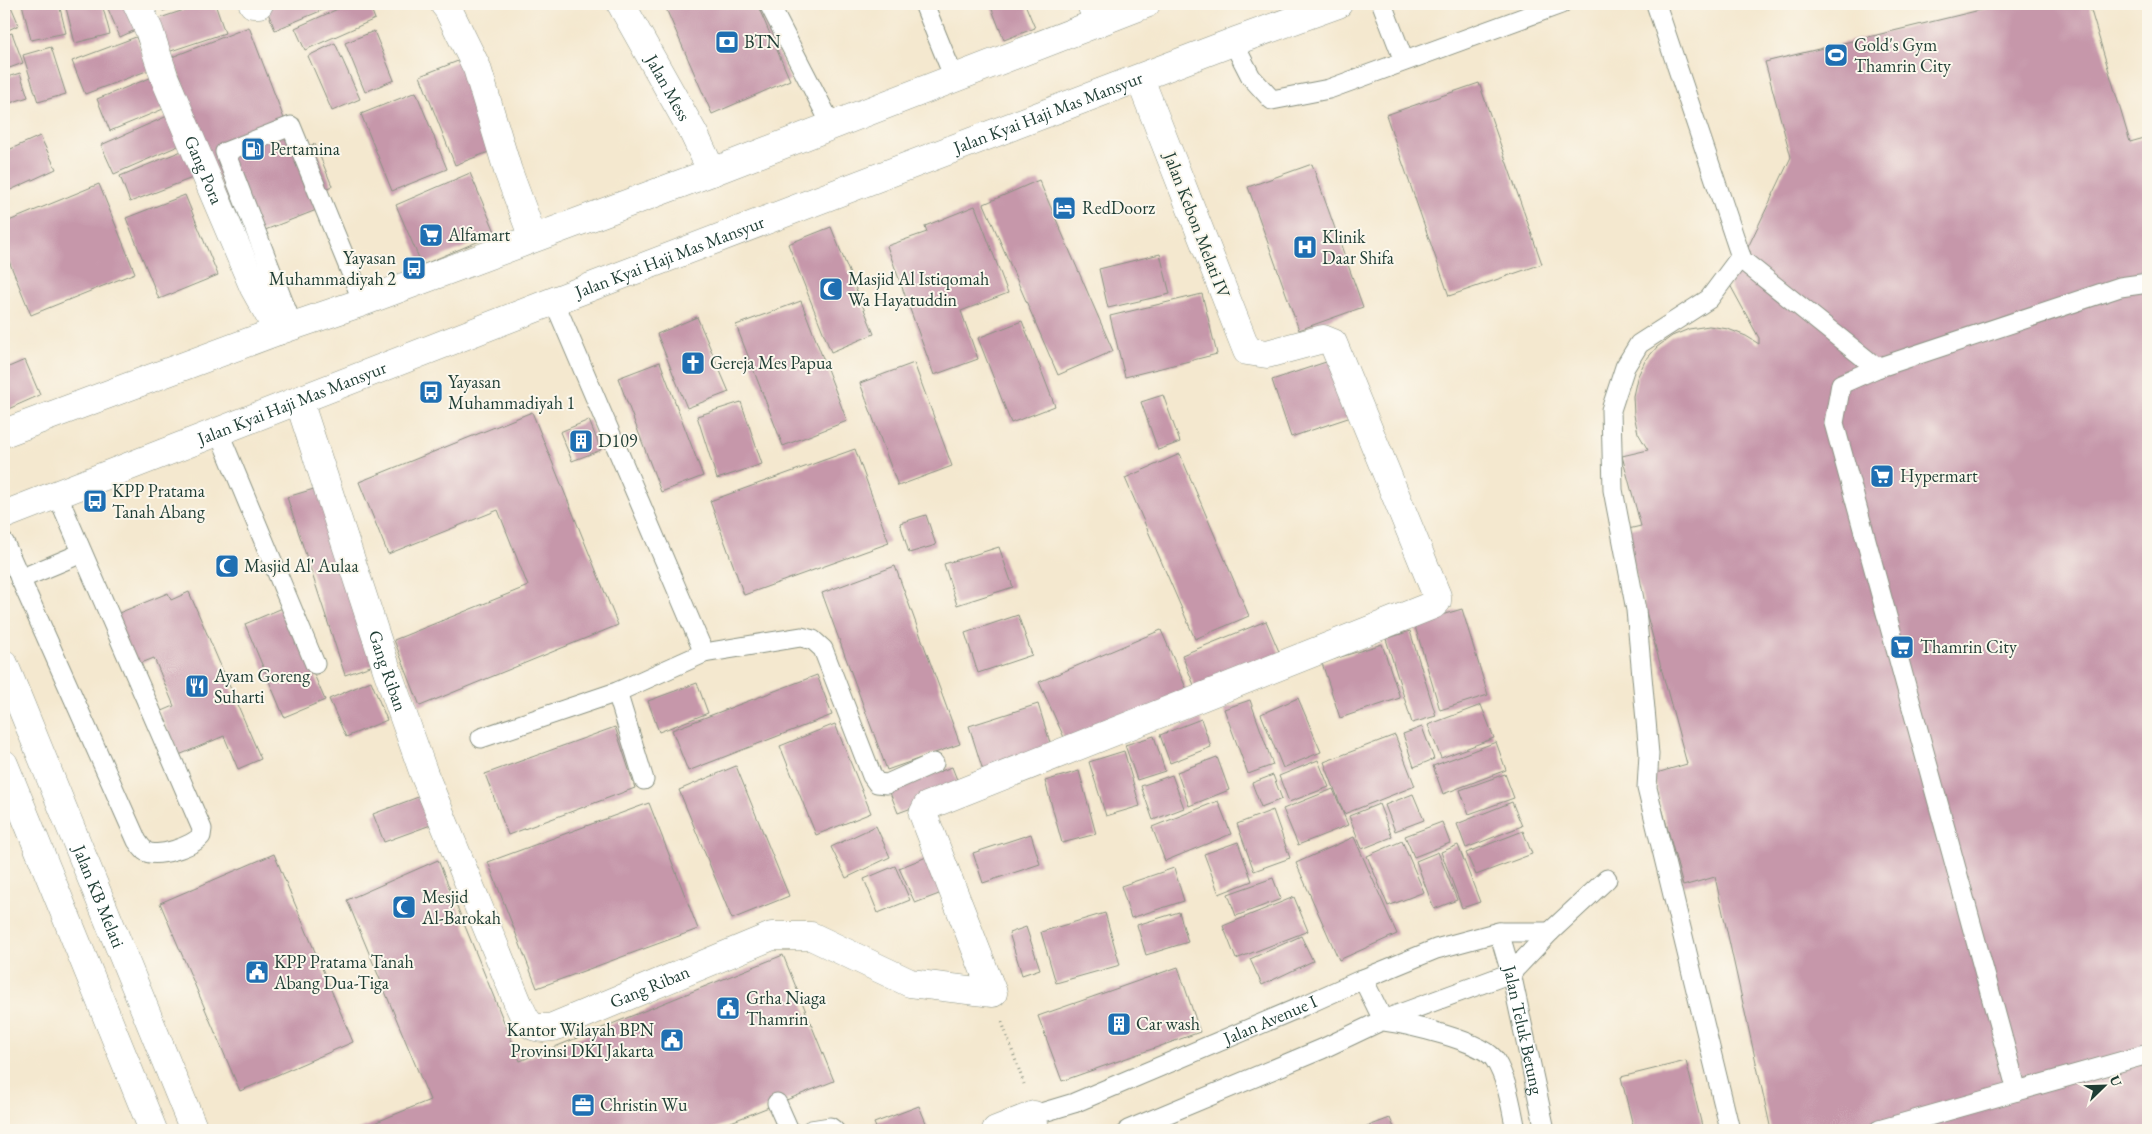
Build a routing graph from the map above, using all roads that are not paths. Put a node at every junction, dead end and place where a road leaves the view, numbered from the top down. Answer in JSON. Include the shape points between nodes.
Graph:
{"nodes":[{"id":1,"x":137,"y":4,"type":"edge"},
{"id":2,"x":253,"y":4,"type":"edge"},
{"id":3,"x":259,"y":4,"type":"edge"},
{"id":4,"x":444,"y":4,"type":"edge"},
{"id":5,"x":622,"y":4,"type":"edge"},
{"id":6,"x":769,"y":4,"type":"edge"},
{"id":7,"x":924,"y":4,"type":"edge"},
{"id":8,"x":1146,"y":4,"type":"edge"},
{"id":9,"x":1338,"y":4,"type":"edge"},
{"id":10,"x":1382,"y":4,"type":"edge"},
{"id":11,"x":1561,"y":4,"type":"edge"},
{"id":12,"x":1656,"y":4,"type":"edge"},
{"id":13,"x":1094,"y":13,"type":"edge"},
{"id":14,"x":1233,"y":42,"type":"junction"},
{"id":15,"x":1404,"y":61,"type":"junction"},
{"id":16,"x":954,"y":78,"type":"junction"},
{"id":17,"x":1140,"y":79,"type":"junction"},
{"id":18,"x":832,"y":126,"type":"junction"},
{"id":19,"x":712,"y":172,"type":"junction"},
{"id":20,"x":533,"y":238,"type":"junction"},
{"id":21,"x":1741,"y":256,"type":"junction"},
{"id":22,"x":2148,"y":283,"type":"edge"},
{"id":23,"x":554,"y":301,"type":"junction"},
{"id":24,"x":363,"y":302,"type":"junction"},
{"id":25,"x":285,"y":329,"type":"junction"},
{"id":26,"x":1877,"y":368,"type":"junction"},
{"id":27,"x":299,"y":402,"type":"junction"},
{"id":28,"x":4,"y":433,"type":"edge"},
{"id":29,"x":219,"y":433,"type":"junction"},
{"id":30,"x":57,"y":494,"type":"junction"},
{"id":31,"x":4,"y":515,"type":"edge"},
{"id":32,"x":4,"y":542,"type":"edge"},
{"id":33,"x":82,"y":553,"type":"junction"},
{"id":34,"x":20,"y":579,"type":"junction"},
{"id":35,"x":704,"y":653,"type":"junction"},
{"id":36,"x":4,"y":664,"type":"edge"},
{"id":37,"x":315,"y":664,"type":"dead end"},
{"id":38,"x":618,"y":692,"type":"junction"},
{"id":39,"x":481,"y":738,"type":"dead end"},
{"id":40,"x":934,"y":763,"type":"dead end"},
{"id":41,"x":4,"y":764,"type":"edge"},
{"id":42,"x":644,"y":780,"type":"dead end"},
{"id":43,"x":1608,"y":879,"type":"dead end"},
{"id":44,"x":1499,"y":932,"type":"junction"},
{"id":45,"x":1550,"y":932,"type":"junction"},
{"id":46,"x":1511,"y":973,"type":"junction"},
{"id":47,"x":1363,"y":979,"type":"junction"},
{"id":48,"x":992,"y":993,"type":"joint"},
{"id":49,"x":1383,"y":1020,"type":"junction"},
{"id":50,"x":2148,"y":1054,"type":"edge"},
{"id":51,"x":2017,"y":1091,"type":"junction"},
{"id":52,"x":777,"y":1103,"type":"dead end"},
{"id":53,"x":1037,"y":1123,"type":"edge"},
{"id":54,"x":153,"y":1130,"type":"edge"},
{"id":55,"x":194,"y":1130,"type":"edge"},
{"id":56,"x":789,"y":1130,"type":"edge"},
{"id":57,"x":811,"y":1130,"type":"edge"},
{"id":58,"x":834,"y":1130,"type":"edge"},
{"id":59,"x":996,"y":1130,"type":"edge"},
{"id":60,"x":1128,"y":1130,"type":"edge"},
{"id":61,"x":1516,"y":1130,"type":"edge"},
{"id":62,"x":1545,"y":1130,"type":"edge"},
{"id":63,"x":1730,"y":1130,"type":"edge"},
{"id":64,"x":1879,"y":1130,"type":"edge"}],
"edges":[{"from":1,"to":25,"type":"street","name":"Gang Pora","via":[[165,79],[250,279]]},
{"from":2,"to":3,"type":"street"},
{"from":4,"to":20,"type":"street","via":[[476,68]]},
{"from":5,"to":19,"type":"street","name":"Jalan Mess"},
{"from":6,"to":18,"type":"lane"},
{"from":7,"to":16,"type":"lane"},
{"from":8,"to":13,"type":"street"},
{"from":9,"to":14,"type":"street","name":"Jalan Kyai Haji Mas Mansyur"},
{"from":10,"to":15,"type":"lane"},
{"from":11,"to":15,"type":"lane"},
{"from":12,"to":21,"type":"lane"},
{"from":13,"to":16,"type":"street"},
{"from":14,"to":15,"type":"lane","via":[[1251,77],[1272,100],[1329,89]]},
{"from":14,"to":17,"type":"street","name":"Jalan Kyai Haji Mas Mansyur"},
{"from":16,"to":18,"type":"street"},
{"from":17,"to":23,"type":"street","name":"Jalan Kyai Haji Mas Mansyur"},
{"from":17,"to":48,"type":"street","name":"Jalan Kebon Melati IV","via":[[1247,351],[1267,354],[1323,339],[1332,343],[1437,601],[927,806],[923,814]]},
{"from":18,"to":19,"type":"street"},
{"from":19,"to":20,"type":"street"},
{"from":20,"to":24,"type":"street"},
{"from":21,"to":26,"type":"lane"},
{"from":21,"to":63,"type":"lane","via":[[1709,299],[1639,344],[1625,367],[1611,410],[1613,490],[1636,610],[1648,754],[1647,788]]},
{"from":22,"to":26,"type":"lane","via":[[2120,287]]},
{"from":23,"to":27,"type":"street","name":"Jalan Kyai Haji Mas Mansyur"},
{"from":23,"to":35,"type":"lane"},
{"from":24,"to":25,"type":"street"},
{"from":24,"to":25,"type":"lane","via":[[291,126],[225,152]]},
{"from":25,"to":28,"type":"street"},
{"from":26,"to":51,"type":"lane","via":[[1841,384],[1834,423]]},
{"from":27,"to":29,"type":"street","name":"Jalan Kyai Haji Mas Mansyur"},
{"from":27,"to":48,"type":"street","name":"Gang Riban","via":[[424,774],[518,1003],[533,1027],[553,1027],[772,936],[811,936],[910,983]]},
{"from":29,"to":30,"type":"street","name":"Jalan Kyai Haji Mas Mansyur"},
{"from":29,"to":37,"type":"lane"},
{"from":30,"to":31,"type":"street","name":"Jalan Kyai Haji Mas Mansyur"},
{"from":30,"to":33,"type":"lane"},
{"from":32,"to":34,"type":"lane"},
{"from":33,"to":34,"type":"lane"},
{"from":33,"to":34,"type":"lane","via":[[202,829],[199,839],[177,850],[153,853],[145,851],[137,841]]},
{"from":35,"to":38,"type":"lane"},
{"from":35,"to":40,"type":"lane","via":[[801,637],[813,640],[823,648],[872,776],[878,783],[887,784]]},
{"from":36,"to":55,"type":"street","name":"Jalan KB Melati"},
{"from":38,"to":39,"type":"lane"},
{"from":38,"to":42,"type":"lane"},
{"from":41,"to":54,"type":"street"},
{"from":43,"to":45,"type":"lane"},
{"from":44,"to":45,"type":"lane","name":"Jalan Avenue I"},
{"from":44,"to":46,"type":"lane","name":"Jalan Teluk Betung"},
{"from":44,"to":47,"type":"lane","name":"Jalan Avenue I","via":[[1436,949]]},
{"from":45,"to":46,"type":"lane"},
{"from":46,"to":49,"type":"lane"},
{"from":46,"to":62,"type":"lane","name":"Jalan Teluk Betung"},
{"from":47,"to":49,"type":"lane"},
{"from":47,"to":53,"type":"lane","name":"Jalan Avenue I","via":[[1074,1102]]},
{"from":49,"to":60,"type":"lane"},
{"from":49,"to":61,"type":"lane","via":[[1410,1024],[1476,1045],[1494,1059],[1506,1087]]},
{"from":50,"to":51,"type":"lane"},
{"from":51,"to":64,"type":"lane"},
{"from":52,"to":56,"type":"lane"},
{"from":53,"to":59,"type":"street","name":"Jalan Avenue I"},
{"from":57,"to":58,"type":"lane","via":[[830,1127]]}]}
